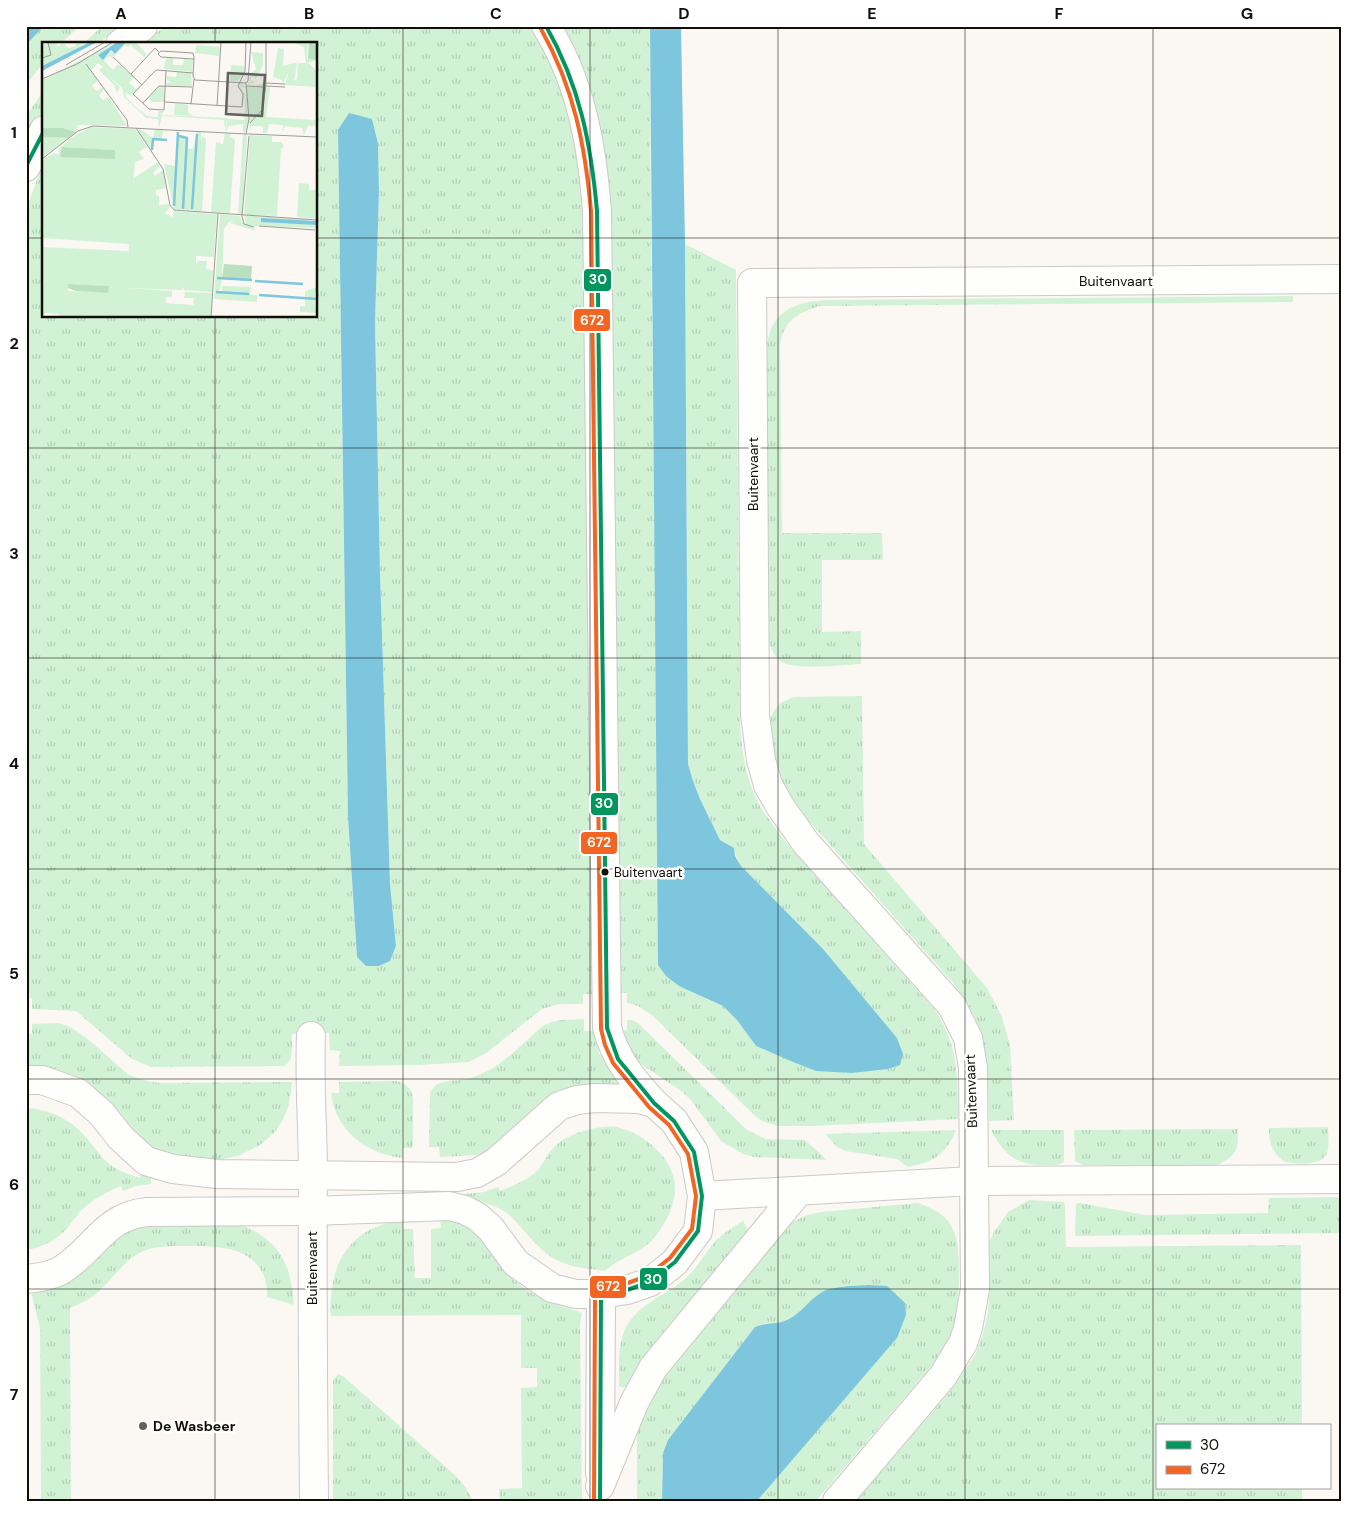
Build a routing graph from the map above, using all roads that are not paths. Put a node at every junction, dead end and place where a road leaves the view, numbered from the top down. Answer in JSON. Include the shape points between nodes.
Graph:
{"nodes":[{"id":1,"x":142,"y":26,"type":"edge"},
{"id":2,"x":546,"y":26,"type":"edge"},
{"id":3,"x":122,"y":42,"type":"edge"},
{"id":4,"x":42,"y":134,"type":"edge"},
{"id":5,"x":26,"y":166,"type":"edge"},
{"id":6,"x":1342,"y":279,"type":"edge"},
{"id":7,"x":311,"y":1036,"type":"dead end"},
{"id":8,"x":26,"y":1080,"type":"edge"},
{"id":9,"x":654,"y":1104,"type":"junction"},
{"id":10,"x":313,"y":1176,"type":"junction"},
{"id":11,"x":1342,"y":1179,"type":"edge"},
{"id":12,"x":973,"y":1181,"type":"junction"},
{"id":13,"x":799,"y":1191,"type":"junction"},
{"id":14,"x":702,"y":1196,"type":"junction"},
{"id":15,"x":312,"y":1210,"type":"junction"},
{"id":16,"x":26,"y":1279,"type":"edge"},
{"id":17,"x":601,"y":1294,"type":"junction"},
{"id":18,"x":600,"y":1493,"type":"edge"},
{"id":19,"x":314,"y":1501,"type":"edge"},
{"id":20,"x":837,"y":1501,"type":"edge"}],
"edges":[{"from":1,"to":3,"type":"main road"},
{"from":2,"to":9,"type":"main road","via":[[569,72],[581,106],[590,148],[597,211],[607,1028],[618,1060]]},
{"from":4,"to":5,"type":"main road"},
{"from":6,"to":12,"type":"main road","name":"Buitenvaart","via":[[752,283],[755,715],[760,760],[768,785],[806,843],[952,1006],[968,1038],[973,1068]]},
{"from":7,"to":10,"type":"main road","name":"Buitenvaart"},
{"from":8,"to":10,"type":"main road","via":[[42,1080],[78,1093],[146,1161],[173,1169],[217,1174]]},
{"from":9,"to":10,"type":"main road","via":[[639,1099],[595,1098],[559,1106],[496,1162],[477,1173],[457,1177]]},
{"from":9,"to":14,"type":"main road","via":[[674,1121],[694,1152]]},
{"from":10,"to":15,"type":"main road","name":"Buitenvaart"},
{"from":11,"to":12,"type":"main road"},
{"from":12,"to":13,"type":"main road"},
{"from":12,"to":20,"type":"main road","name":"Buitenvaart","via":[[975,1289],[963,1344],[943,1376]]},
{"from":13,"to":14,"type":"main road"},
{"from":13,"to":18,"type":"main road","via":[[653,1368],[634,1402]]},
{"from":14,"to":17,"type":"main road","via":[[698,1231],[675,1262],[650,1282]]},
{"from":15,"to":16,"type":"main road","via":[[133,1213],[102,1233],[82,1255],[61,1270]]},
{"from":15,"to":17,"type":"main road","via":[[449,1206],[465,1210],[490,1229],[516,1263],[552,1288],[576,1294]]},
{"from":15,"to":19,"type":"main road","name":"Buitenvaart"},
{"from":17,"to":18,"type":"main road"}]}
